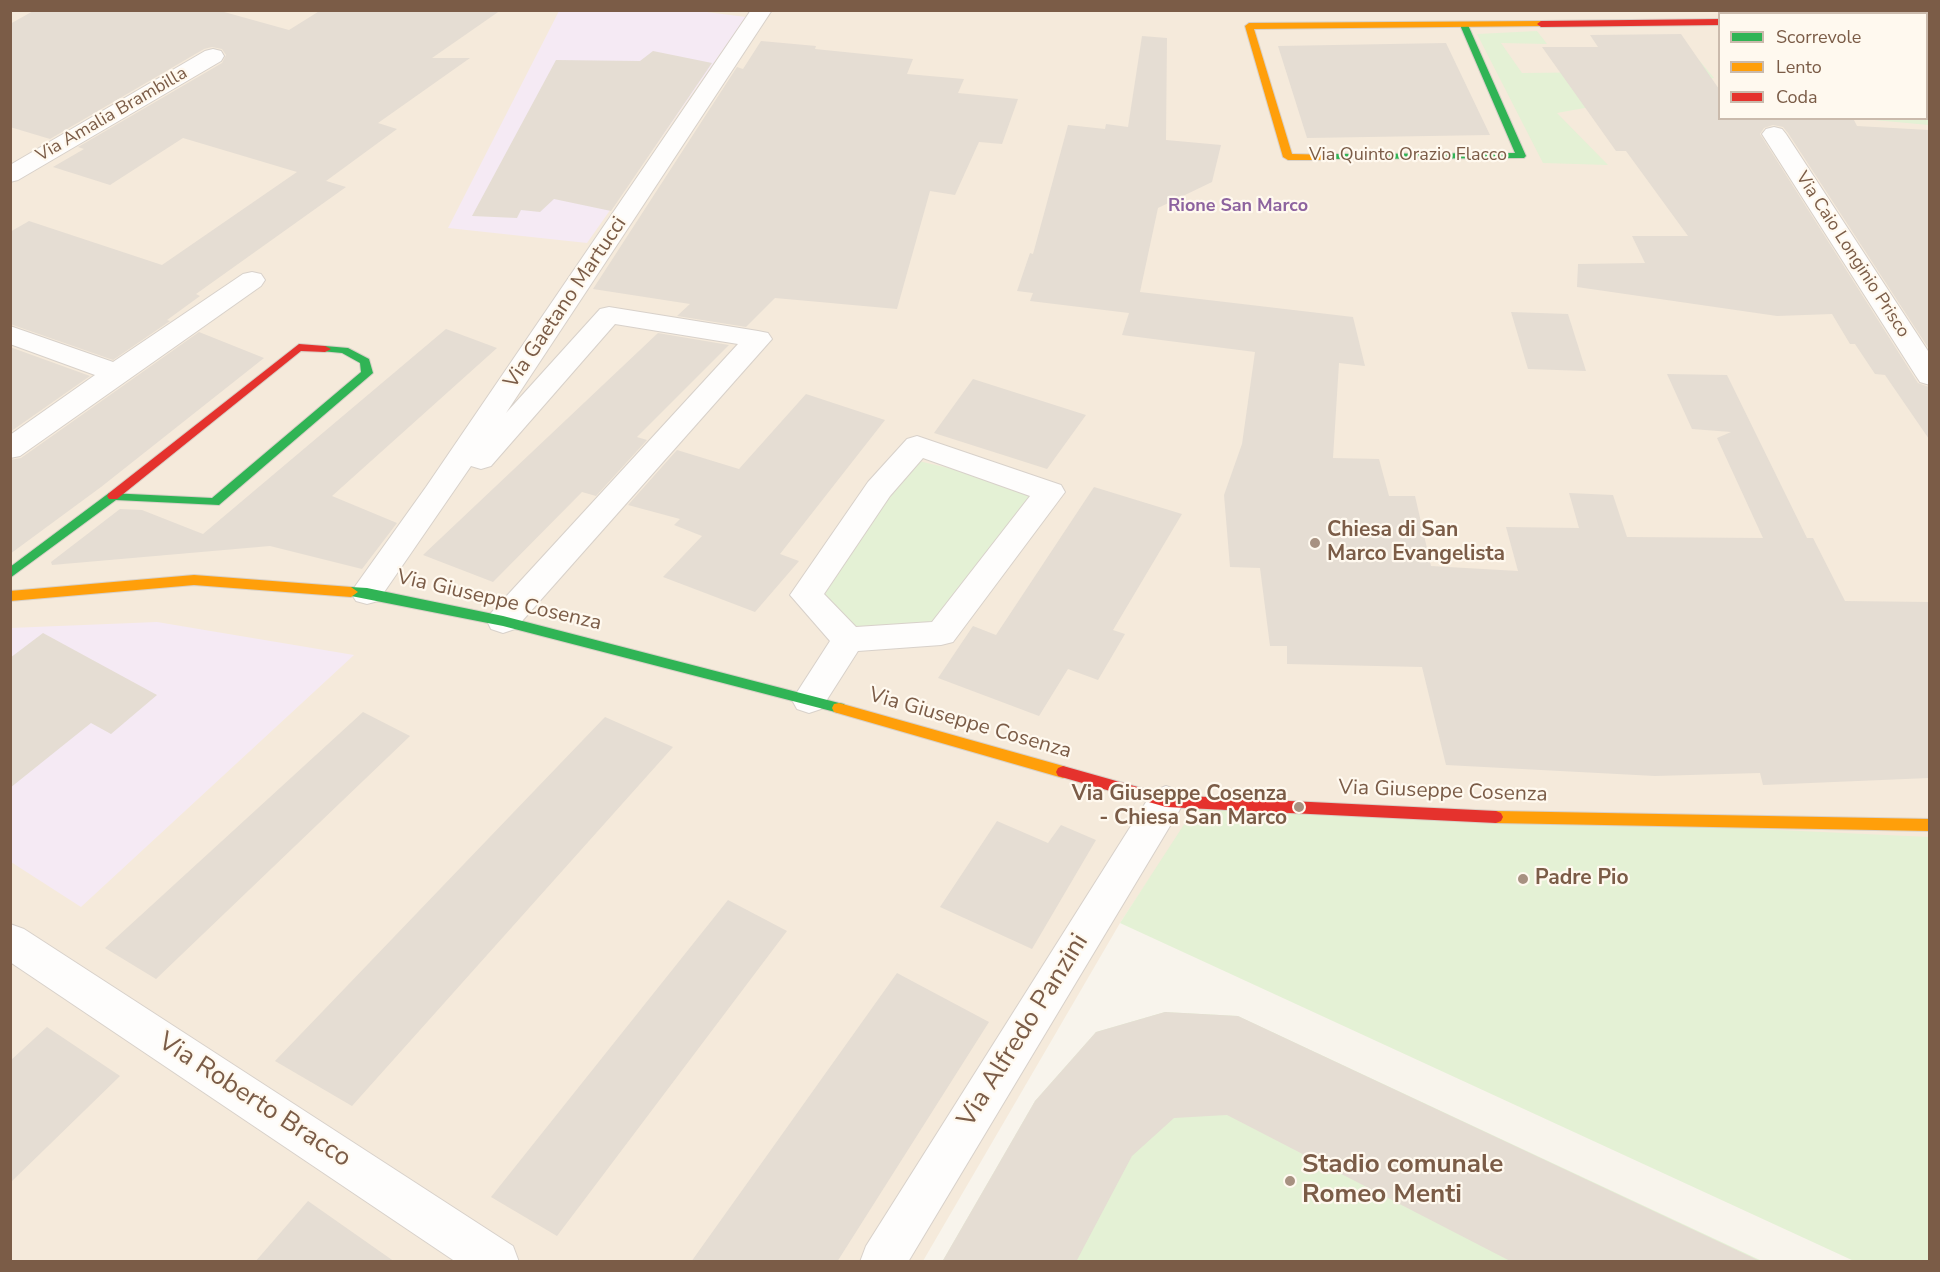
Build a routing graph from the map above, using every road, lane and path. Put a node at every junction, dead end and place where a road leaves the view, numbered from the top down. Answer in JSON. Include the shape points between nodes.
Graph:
{"nodes":[{"id":1,"x":762,"y":10,"type":"edge"},
{"id":2,"x":1718,"y":22,"type":"edge"},
{"id":3,"x":1464,"y":25,"type":"junction"},
{"id":4,"x":213,"y":56,"type":"dead end"},
{"id":5,"x":1774,"y":134,"type":"dead end"},
{"id":6,"x":10,"y":175,"type":"edge"},
{"id":7,"x":252,"y":280,"type":"dead end"},
{"id":8,"x":10,"y":334,"type":"edge"},
{"id":9,"x":116,"y":373,"type":"junction"},
{"id":10,"x":1929,"y":376,"type":"edge"},
{"id":11,"x":10,"y":449,"type":"edge"},
{"id":12,"x":481,"y":459,"type":"dead end"},
{"id":13,"x":113,"y":496,"type":"junction"},
{"id":14,"x":10,"y":574,"type":"edge"},
{"id":15,"x":367,"y":593,"type":"junction"},
{"id":16,"x":10,"y":596,"type":"edge"},
{"id":17,"x":503,"y":621,"type":"junction"},
{"id":18,"x":848,"y":640,"type":"junction"},
{"id":19,"x":809,"y":700,"type":"junction"},
{"id":20,"x":1166,"y":801,"type":"junction"},
{"id":21,"x":1929,"y":825,"type":"edge"},
{"id":22,"x":10,"y":940,"type":"edge"},
{"id":23,"x":497,"y":1262,"type":"edge"},
{"id":24,"x":882,"y":1262,"type":"edge"}],
"edges":[{"from":1,"to":15,"type":"street","name":"Via Gaetano Martucci"},
{"from":2,"to":3,"type":"street","name":"Via Quinto Orazio Flacco"},
{"from":3,"to":3,"type":"street","name":"Via Quinto Orazio Flacco","via":[[1521,156],[1288,157],[1249,26]]},
{"from":4,"to":6,"type":"street","name":"Via Amalia Brambilla"},
{"from":5,"to":10,"type":"street","name":"Via Caio Longinio Prisco"},
{"from":7,"to":9,"type":"street"},
{"from":8,"to":9,"type":"street"},
{"from":9,"to":11,"type":"street"},
{"from":12,"to":17,"type":"street","via":[[609,315],[758,339]]},
{"from":13,"to":13,"type":"street","via":[[299,347],[344,350],[365,361],[368,373],[215,502]]},
{"from":13,"to":14,"type":"street"},
{"from":15,"to":16,"type":"street","name":"Via Giuseppe Cosenza","via":[[194,580]]},
{"from":15,"to":17,"type":"street","name":"Via Giuseppe Cosenza"},
{"from":17,"to":19,"type":"street","name":"Via Giuseppe Cosenza"},
{"from":18,"to":18,"type":"street","via":[[806,595],[879,489],[917,447],[1050,492],[941,633]]},
{"from":18,"to":19,"type":"street"},
{"from":19,"to":20,"type":"street","name":"Via Giuseppe Cosenza"},
{"from":20,"to":21,"type":"street","name":"Via Giuseppe Cosenza","via":[[1501,817]]},
{"from":20,"to":24,"type":"street","name":"Via Alfredo Panzini"},
{"from":22,"to":23,"type":"street","name":"Via Roberto Bracco"}]}
